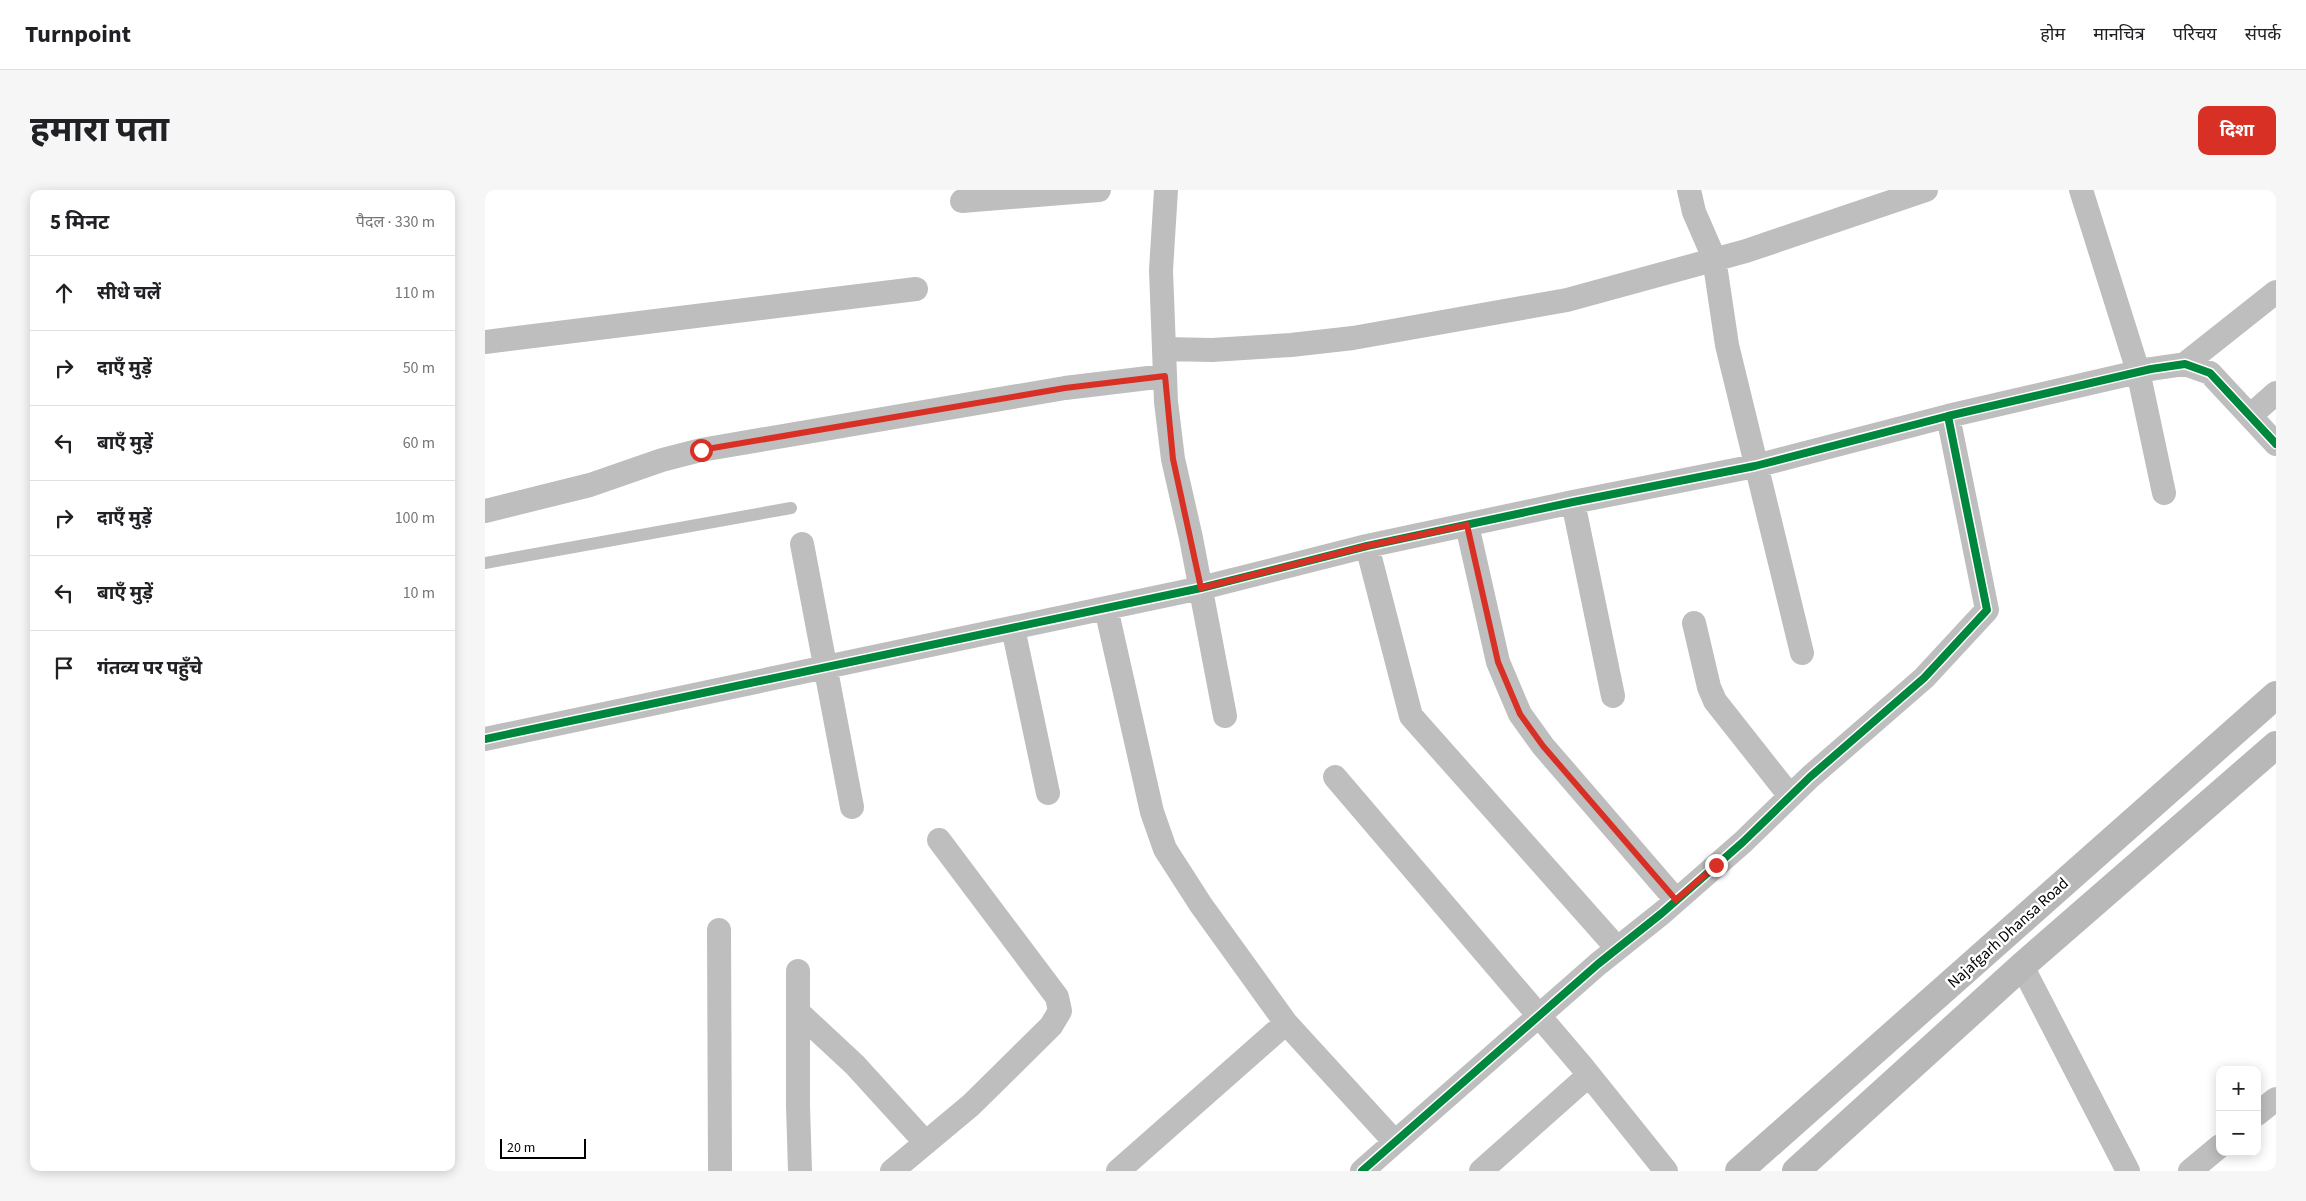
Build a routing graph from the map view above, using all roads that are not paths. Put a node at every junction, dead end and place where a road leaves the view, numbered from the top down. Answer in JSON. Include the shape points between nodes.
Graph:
{"nodes":[{"id":1,"x":1099,"y":190,"type":"edge"},
{"id":2,"x":1166,"y":190,"type":"edge"},
{"id":3,"x":1689,"y":190,"type":"edge"},
{"id":4,"x":1926,"y":190,"type":"edge"},
{"id":5,"x":2081,"y":190,"type":"edge"},
{"id":6,"x":962,"y":201,"type":"dead end"},
{"id":7,"x":1715,"y":258,"type":"junction"},
{"id":8,"x":916,"y":289,"type":"dead end"},
{"id":9,"x":2276,"y":292,"type":"edge"},
{"id":10,"x":485,"y":342,"type":"edge"},
{"id":11,"x":1164,"y":349,"type":"junction"},
{"id":12,"x":2185,"y":364,"type":"junction"},
{"id":13,"x":2137,"y":372,"type":"junction"},
{"id":14,"x":1165,"y":376,"type":"junction"},
{"id":15,"x":2276,"y":392,"type":"edge"},
{"id":16,"x":1948,"y":416,"type":"junction"},
{"id":17,"x":2250,"y":416,"type":"junction"},
{"id":18,"x":2276,"y":444,"type":"edge"},
{"id":19,"x":1755,"y":466,"type":"junction"},
{"id":20,"x":2164,"y":493,"type":"dead end"},
{"id":21,"x":1573,"y":502,"type":"junction"},
{"id":22,"x":791,"y":508,"type":"dead end"},
{"id":23,"x":485,"y":511,"type":"edge"},
{"id":24,"x":1467,"y":525,"type":"junction"},
{"id":25,"x":802,"y":544,"type":"dead end"},
{"id":26,"x":1367,"y":546,"type":"junction"},
{"id":27,"x":485,"y":563,"type":"edge"},
{"id":28,"x":1201,"y":588,"type":"junction"},
{"id":29,"x":1106,"y":608,"type":"junction"},
{"id":30,"x":1694,"y":623,"type":"dead end"},
{"id":31,"x":1013,"y":628,"type":"junction"},
{"id":32,"x":1802,"y":653,"type":"dead end"},
{"id":33,"x":825,"y":668,"type":"junction"},
{"id":34,"x":2276,"y":695,"type":"edge"},
{"id":35,"x":1613,"y":696,"type":"dead end"},
{"id":36,"x":1225,"y":716,"type":"dead end"},
{"id":37,"x":485,"y":739,"type":"edge"},
{"id":38,"x":2276,"y":745,"type":"edge"},
{"id":39,"x":1335,"y":777,"type":"dead end"},
{"id":40,"x":1048,"y":793,"type":"dead end"},
{"id":41,"x":1790,"y":796,"type":"junction"},
{"id":42,"x":852,"y":807,"type":"dead end"},
{"id":43,"x":939,"y":840,"type":"dead end"},
{"id":44,"x":1676,"y":900,"type":"junction"},
{"id":45,"x":719,"y":930,"type":"dead end"},
{"id":46,"x":1617,"y":948,"type":"junction"},
{"id":47,"x":2022,"y":966,"type":"junction"},
{"id":48,"x":798,"y":971,"type":"dead end"},
{"id":49,"x":798,"y":1012,"type":"junction"},
{"id":50,"x":1538,"y":1017,"type":"junction"},
{"id":51,"x":1286,"y":1023,"type":"junction"},
{"id":52,"x":1589,"y":1076,"type":"junction"},
{"id":53,"x":2276,"y":1099,"type":"edge"},
{"id":54,"x":2261,"y":1111,"type":"edge"},
{"id":55,"x":1395,"y":1142,"type":"junction"},
{"id":56,"x":926,"y":1143,"type":"junction"},
{"id":57,"x":2216,"y":1149,"type":"edge"},
{"id":58,"x":721,"y":1171,"type":"edge"},
{"id":59,"x":800,"y":1171,"type":"edge"},
{"id":60,"x":892,"y":1171,"type":"edge"},
{"id":61,"x":1118,"y":1171,"type":"edge"},
{"id":62,"x":1362,"y":1171,"type":"edge"},
{"id":63,"x":1481,"y":1171,"type":"edge"},
{"id":64,"x":1667,"y":1171,"type":"edge"},
{"id":65,"x":1739,"y":1171,"type":"edge"},
{"id":66,"x":1796,"y":1171,"type":"edge"},
{"id":67,"x":2128,"y":1171,"type":"edge"},
{"id":68,"x":2190,"y":1171,"type":"edge"}],
"edges":[{"from":1,"to":6,"type":"street"},
{"from":2,"to":11,"type":"street","via":[[1161,270]]},
{"from":3,"to":7,"type":"street","via":[[1694,212]]},
{"from":4,"to":7,"type":"street"},
{"from":5,"to":13,"type":"street"},
{"from":7,"to":11,"type":"street","via":[[1567,300],[1353,338],[1281,346]]},
{"from":7,"to":19,"type":"street","via":[[1727,345]]},
{"from":8,"to":10,"type":"street"},
{"from":9,"to":12,"type":"street"},
{"from":11,"to":14,"type":"street"},
{"from":12,"to":13,"type":"street"},
{"from":12,"to":17,"type":"street","via":[[2209,373]]},
{"from":13,"to":16,"type":"street"},
{"from":13,"to":20,"type":"street"},
{"from":14,"to":23,"type":"street","via":[[1065,388],[701,450],[590,485]]},
{"from":14,"to":28,"type":"street","via":[[1173,459]]},
{"from":15,"to":17,"type":"street"},
{"from":16,"to":19,"type":"street"},
{"from":16,"to":41,"type":"street","via":[[1987,610],[1925,678]]},
{"from":17,"to":18,"type":"street"},
{"from":19,"to":21,"type":"street"},
{"from":19,"to":32,"type":"street"},
{"from":21,"to":24,"type":"street"},
{"from":21,"to":35,"type":"street"},
{"from":22,"to":27,"type":"lane"},
{"from":24,"to":26,"type":"street"},
{"from":24,"to":44,"type":"street","via":[[1498,662],[1520,714],[1543,746]]},
{"from":25,"to":33,"type":"street"},
{"from":26,"to":28,"type":"street"},
{"from":26,"to":46,"type":"street","via":[[1411,716]]},
{"from":28,"to":29,"type":"street"},
{"from":28,"to":36,"type":"street"},
{"from":29,"to":31,"type":"street"},
{"from":29,"to":51,"type":"street","via":[[1152,812],[1165,849]]},
{"from":30,"to":41,"type":"street","via":[[1715,701]]},
{"from":31,"to":33,"type":"street"},
{"from":31,"to":40,"type":"street"},
{"from":33,"to":37,"type":"street"},
{"from":33,"to":42,"type":"street"},
{"from":34,"to":65,"type":"main road","name":"Najafgarh Dhansa Road"},
{"from":38,"to":47,"type":"main road","name":"Najafgarh Dhansa Road"},
{"from":39,"to":50,"type":"street"},
{"from":41,"to":44,"type":"street"},
{"from":43,"to":56,"type":"street","via":[[1057,997],[1060,1011],[1051,1026],[971,1105]]},
{"from":44,"to":46,"type":"street"},
{"from":45,"to":58,"type":"street"},
{"from":46,"to":50,"type":"street"},
{"from":47,"to":66,"type":"main road","name":"Najafgarh Dhansa Road"},
{"from":47,"to":67,"type":"street"},
{"from":48,"to":49,"type":"street"},
{"from":49,"to":56,"type":"street","via":[[855,1065]]},
{"from":49,"to":59,"type":"street"},
{"from":50,"to":52,"type":"street"},
{"from":50,"to":55,"type":"street"},
{"from":51,"to":55,"type":"street"},
{"from":51,"to":61,"type":"street"},
{"from":52,"to":63,"type":"street"},
{"from":52,"to":64,"type":"street"},
{"from":53,"to":54,"type":"street"},
{"from":55,"to":62,"type":"street"},
{"from":56,"to":60,"type":"street"},
{"from":57,"to":68,"type":"street"}]}
